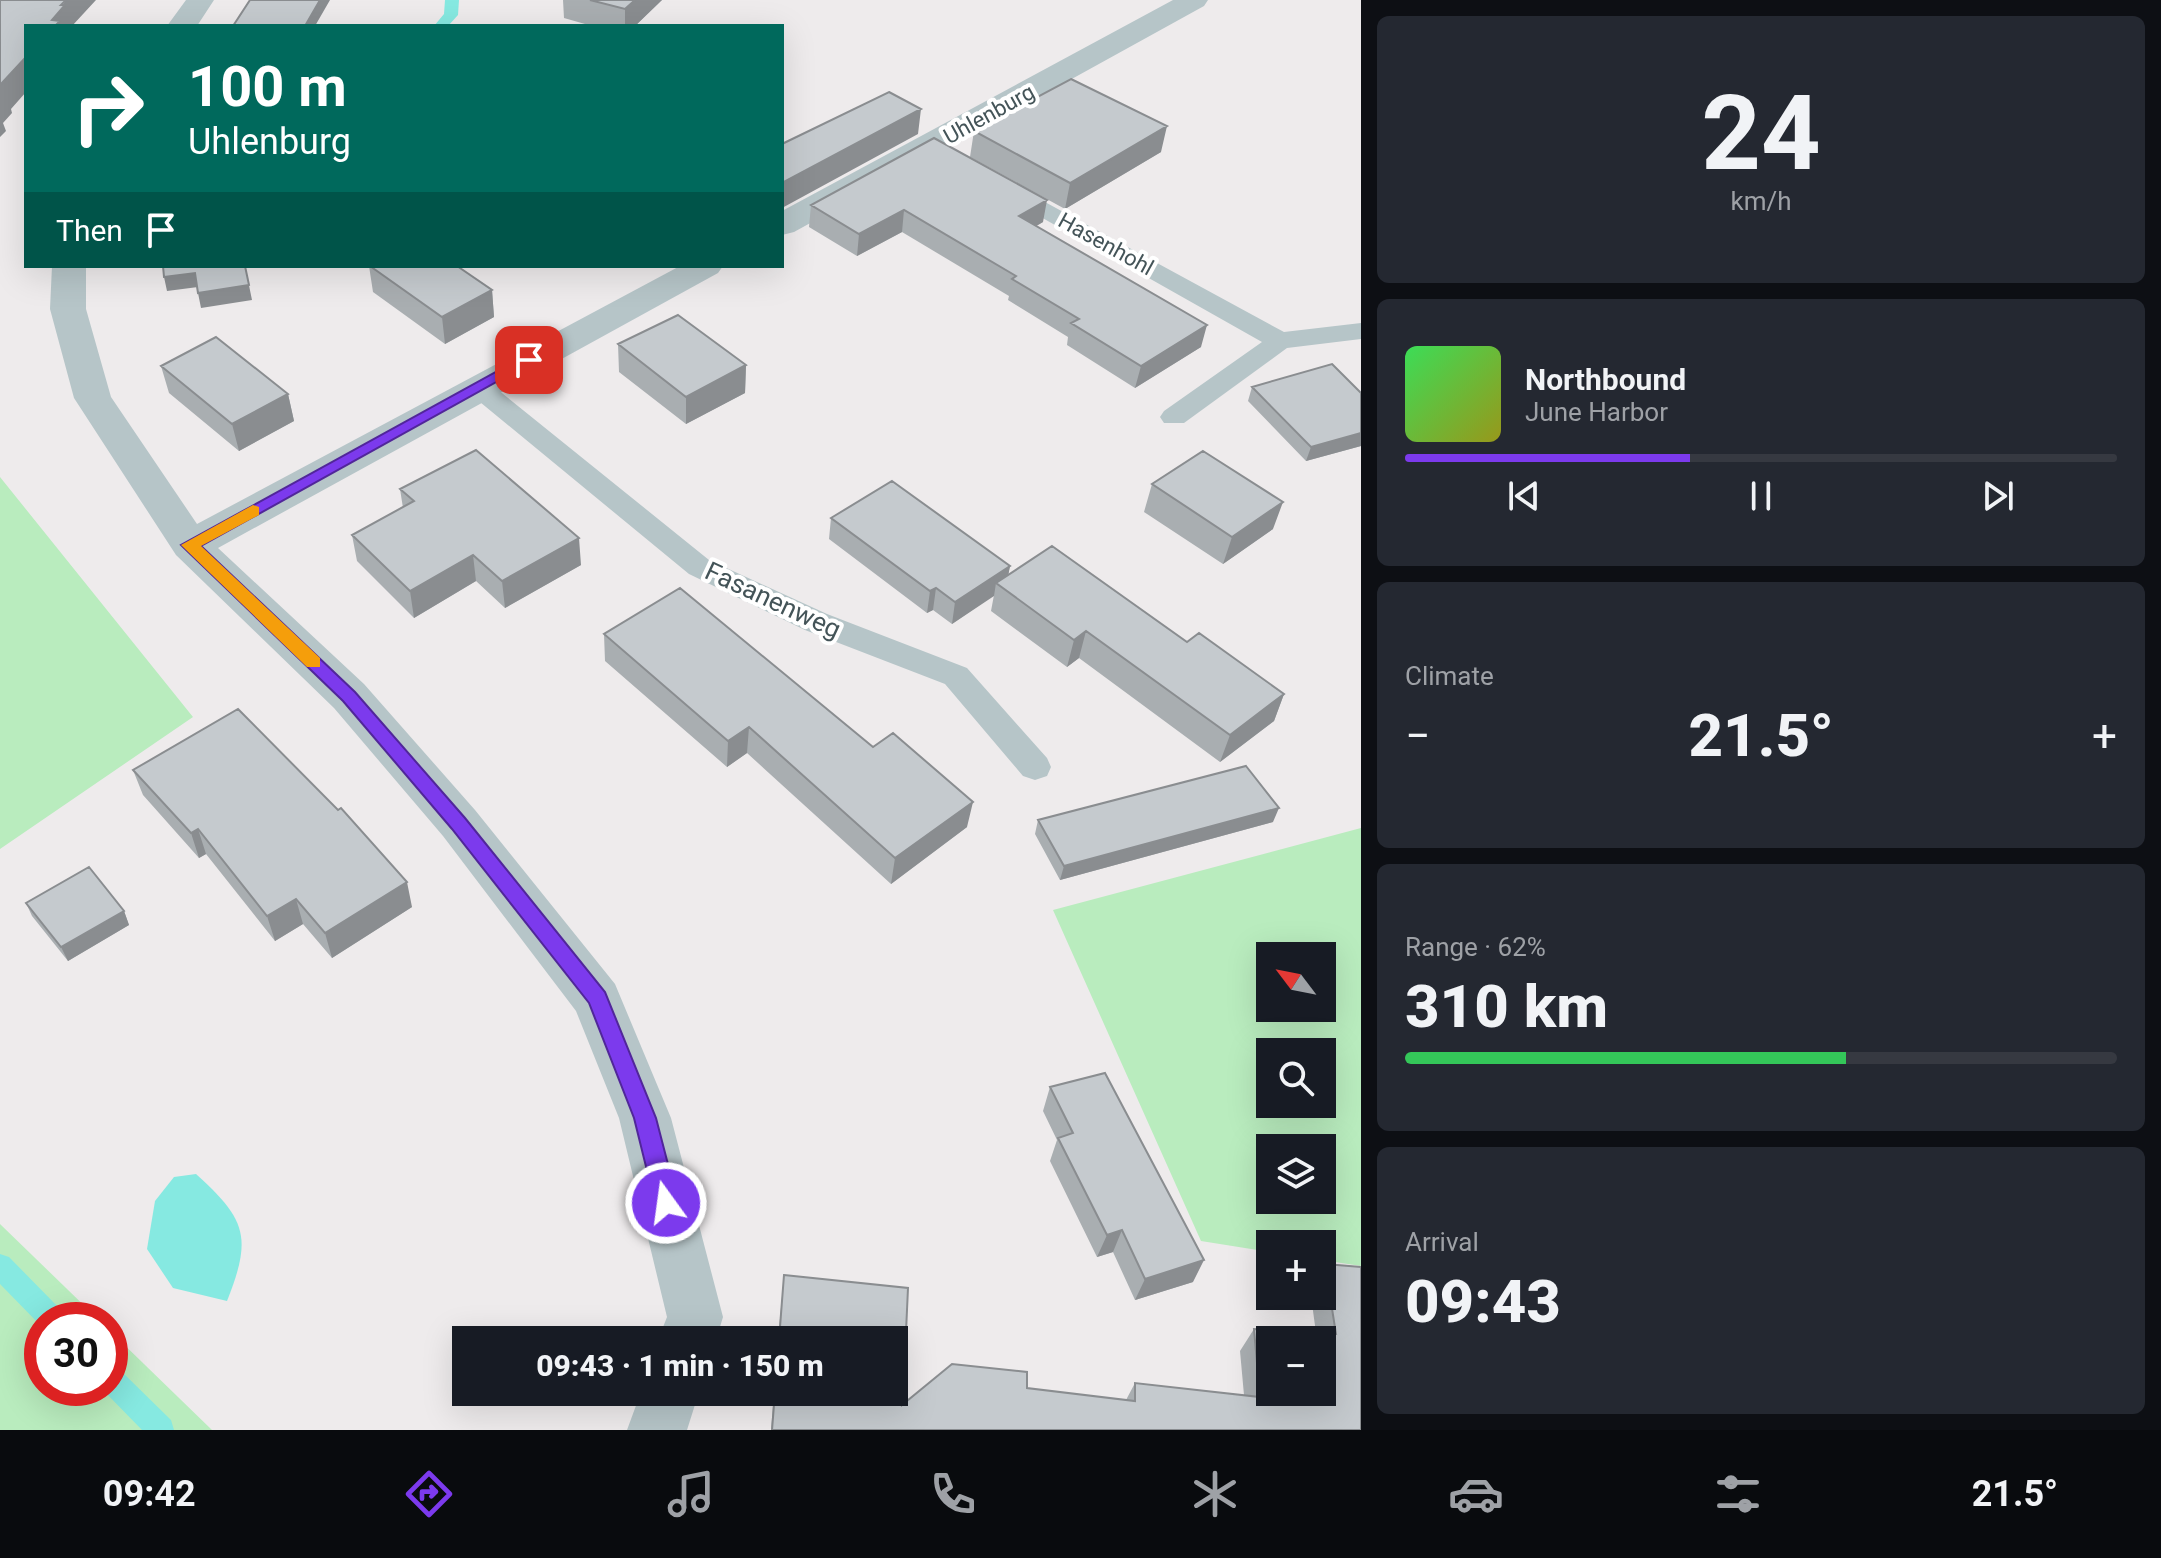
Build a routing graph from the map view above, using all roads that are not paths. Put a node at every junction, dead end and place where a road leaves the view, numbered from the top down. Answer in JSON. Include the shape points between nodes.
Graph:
{"nodes":[{"id":1,"x":200,"y":0,"type":"edge"},
{"id":2,"x":1194,"y":0,"type":"edge"},
{"id":3,"x":183,"y":24,"type":"edge"},
{"id":4,"x":985,"y":176,"type":"edge"},
{"id":5,"x":784,"y":224,"type":"edge"},
{"id":6,"x":69,"y":268,"type":"edge"},
{"id":7,"x":702,"y":268,"type":"edge"},
{"id":8,"x":1361,"y":331,"type":"edge"},
{"id":9,"x":1280,"y":341,"type":"junction"},
{"id":10,"x":478,"y":387,"type":"junction"},
{"id":11,"x":1174,"y":417,"type":"dead end"},
{"id":12,"x":190,"y":545,"type":"junction"},
{"id":13,"x":1035,"y":767,"type":"dead end"},
{"id":14,"x":692,"y":1326,"type":"edge"},
{"id":15,"x":665,"y":1406,"type":"edge"},
{"id":16,"x":657,"y":1430,"type":"edge"}],
"edges":[{"from":1,"to":3,"type":"street"},
{"from":2,"to":5,"type":"street","name":"Uhlenburg","via":[[944,154]]},
{"from":4,"to":9,"type":"lane","name":"Hasenhohl"},
{"from":6,"to":12,"type":"street","via":[[68,309],[93,398]]},
{"from":7,"to":10,"type":"street"},
{"from":8,"to":9,"type":"lane"},
{"from":9,"to":11,"type":"lane"},
{"from":10,"to":12,"type":"street"},
{"from":10,"to":13,"type":"lane","name":"Fasanenweg","via":[[699,567],[816,622],[956,676]]},
{"from":12,"to":14,"type":"street","via":[[349,696],[459,823],[597,999],[645,1118],[695,1317]]},
{"from":15,"to":16,"type":"street"}]}
